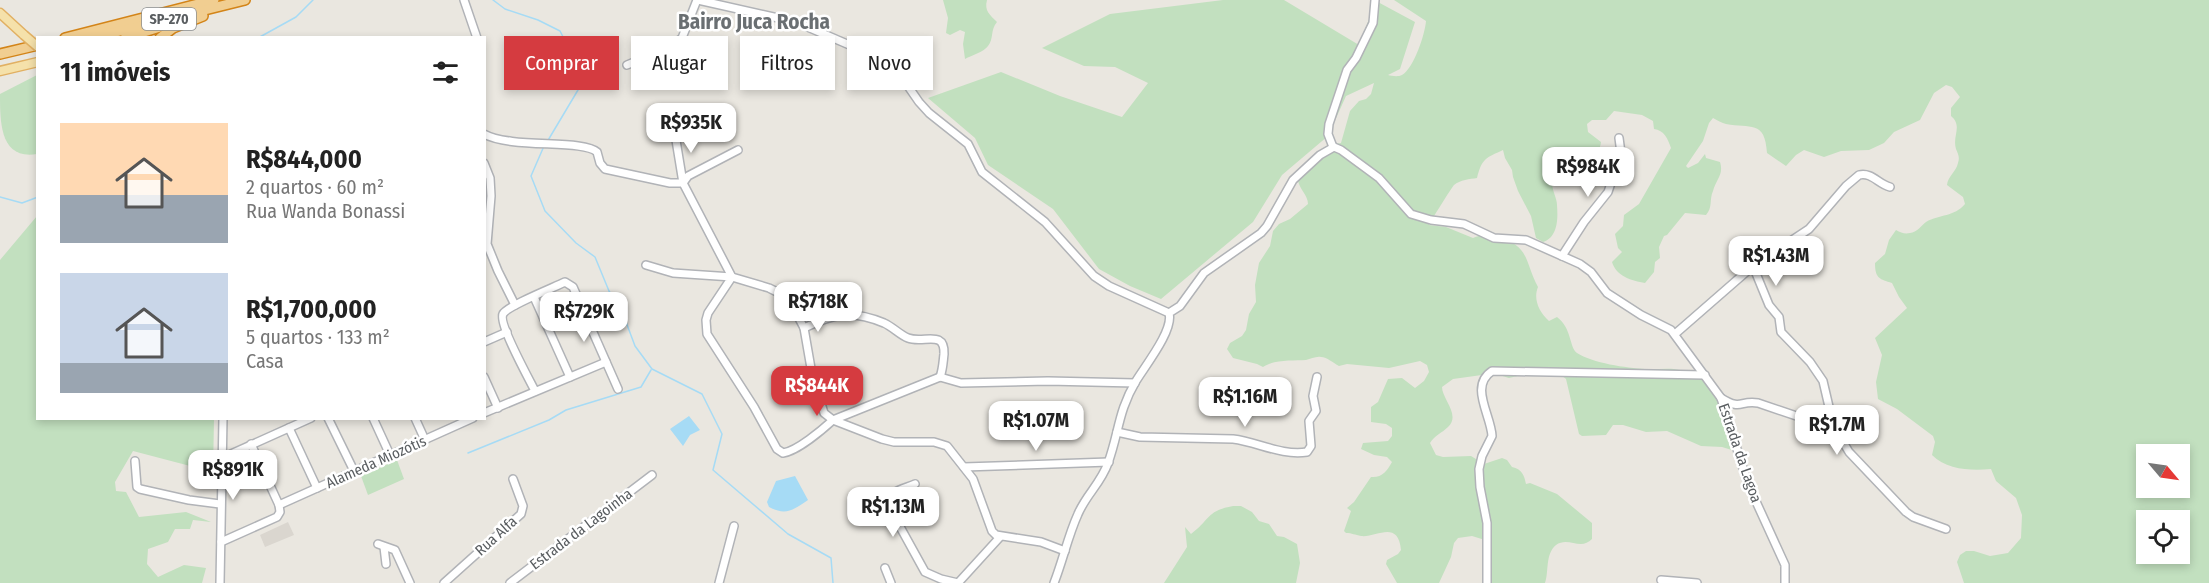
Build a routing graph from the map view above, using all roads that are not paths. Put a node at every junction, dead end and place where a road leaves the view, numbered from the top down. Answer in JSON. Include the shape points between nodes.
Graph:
{"nodes":[{"id":1,"x":214,"y":0,"type":"edge"},
{"id":2,"x":248,"y":0,"type":"edge"},
{"id":3,"x":464,"y":0,"type":"edge"},
{"id":4,"x":697,"y":0,"type":"edge"},
{"id":5,"x":1375,"y":0,"type":"edge"},
{"id":6,"x":0,"y":13,"type":"edge"},
{"id":7,"x":200,"y":17,"type":"junction"},
{"id":8,"x":73,"y":36,"type":"edge"},
{"id":9,"x":100,"y":36,"type":"edge"},
{"id":10,"x":132,"y":36,"type":"edge"},
{"id":11,"x":162,"y":36,"type":"edge"},
{"id":12,"x":476,"y":36,"type":"edge"},
{"id":13,"x":36,"y":45,"type":"edge"},
{"id":14,"x":36,"y":47,"type":"edge"},
{"id":15,"x":36,"y":48,"type":"edge"},
{"id":16,"x":0,"y":53,"type":"edge"},
{"id":17,"x":0,"y":60,"type":"edge"},
{"id":18,"x":36,"y":62,"type":"edge"},
{"id":19,"x":627,"y":65,"type":"dead end"},
{"id":20,"x":0,"y":71,"type":"edge"},
{"id":21,"x":674,"y":128,"type":"dead end"},
{"id":22,"x":486,"y":135,"type":"edge"},
{"id":23,"x":1619,"y":138,"type":"dead end"},
{"id":24,"x":1333,"y":147,"type":"junction"},
{"id":25,"x":738,"y":150,"type":"dead end"},
{"id":26,"x":486,"y":168,"type":"edge"},
{"id":27,"x":683,"y":183,"type":"junction"},
{"id":28,"x":1890,"y":187,"type":"dead end"},
{"id":29,"x":1563,"y":256,"type":"junction"},
{"id":30,"x":646,"y":265,"type":"dead end"},
{"id":31,"x":1753,"y":266,"type":"junction"},
{"id":32,"x":732,"y":277,"type":"junction"},
{"id":33,"x":534,"y":297,"type":"junction"},
{"id":34,"x":516,"y":305,"type":"junction"},
{"id":35,"x":1169,"y":313,"type":"junction"},
{"id":36,"x":804,"y":328,"type":"junction"},
{"id":37,"x":507,"y":332,"type":"junction"},
{"id":38,"x":1675,"y":334,"type":"junction"},
{"id":39,"x":486,"y":341,"type":"edge"},
{"id":40,"x":606,"y":362,"type":"junction"},
{"id":41,"x":1705,"y":375,"type":"junction"},
{"id":42,"x":570,"y":376,"type":"junction"},
{"id":43,"x":940,"y":377,"type":"junction"},
{"id":44,"x":1317,"y":377,"type":"dead end"},
{"id":45,"x":486,"y":381,"type":"edge"},
{"id":46,"x":1135,"y":383,"type":"junction"},
{"id":47,"x":618,"y":389,"type":"dead end"},
{"id":48,"x":535,"y":391,"type":"junction"},
{"id":49,"x":1721,"y":398,"type":"junction"},
{"id":50,"x":498,"y":408,"type":"junction"},
{"id":51,"x":486,"y":412,"type":"edge"},
{"id":52,"x":223,"y":420,"type":"edge"},
{"id":53,"x":307,"y":420,"type":"edge"},
{"id":54,"x":329,"y":420,"type":"edge"},
{"id":55,"x":374,"y":420,"type":"edge"},
{"id":56,"x":417,"y":420,"type":"edge"},
{"id":57,"x":833,"y":420,"type":"junction"},
{"id":58,"x":461,"y":421,"type":"edge"},
{"id":59,"x":289,"y":428,"type":"junction"},
{"id":60,"x":1833,"y":431,"type":"junction"},
{"id":61,"x":1117,"y":432,"type":"junction"},
{"id":62,"x":425,"y":440,"type":"junction"},
{"id":63,"x":251,"y":444,"type":"junction"},
{"id":64,"x":390,"y":455,"type":"junction"},
{"id":65,"x":222,"y":458,"type":"junction"},
{"id":66,"x":135,"y":461,"type":"dead end"},
{"id":67,"x":1109,"y":462,"type":"junction"},
{"id":68,"x":964,"y":467,"type":"junction"},
{"id":69,"x":354,"y":471,"type":"junction"},
{"id":70,"x":652,"y":475,"type":"dead end"},
{"id":71,"x":513,"y":479,"type":"dead end"},
{"id":72,"x":915,"y":484,"type":"dead end"},
{"id":73,"x":317,"y":488,"type":"junction"},
{"id":74,"x":220,"y":504,"type":"junction"},
{"id":75,"x":279,"y":505,"type":"junction"},
{"id":76,"x":735,"y":526,"type":"dead end"},
{"id":77,"x":1946,"y":529,"type":"dead end"},
{"id":78,"x":1000,"y":537,"type":"junction"},
{"id":79,"x":221,"y":542,"type":"junction"},
{"id":80,"x":1065,"y":551,"type":"junction"},
{"id":81,"x":386,"y":564,"type":"dead end"},
{"id":82,"x":885,"y":568,"type":"dead end"},
{"id":83,"x":1661,"y":580,"type":"dead end"},
{"id":84,"x":220,"y":583,"type":"edge"},
{"id":85,"x":410,"y":583,"type":"edge"},
{"id":86,"x":444,"y":583,"type":"edge"},
{"id":87,"x":510,"y":583,"type":"edge"},
{"id":88,"x":719,"y":583,"type":"edge"},
{"id":89,"x":891,"y":583,"type":"edge"},
{"id":90,"x":958,"y":583,"type":"edge"},
{"id":91,"x":1054,"y":583,"type":"edge"},
{"id":92,"x":1487,"y":583,"type":"edge"},
{"id":93,"x":1696,"y":583,"type":"edge"},
{"id":94,"x":1785,"y":583,"type":"edge"}],
"edges":[{"from":1,"to":8,"type":"highway","number":"SP-270"},
{"from":2,"to":7,"type":"highway"},
{"from":2,"to":9,"type":"highway","number":"SP-270"},
{"from":3,"to":12,"type":"street"},
{"from":4,"to":19,"type":"street","via":[[685,33],[677,43]]},
{"from":4,"to":35,"type":"street","via":[[796,22],[890,67],[923,107],[968,144],[982,172],[1046,222],[1094,276]]},
{"from":5,"to":24,"type":"street","via":[[1372,23],[1347,70],[1329,124]]},
{"from":6,"to":13,"type":"main road","bridge":true},
{"from":7,"to":10,"type":"highway"},
{"from":7,"to":11,"type":"highway"},
{"from":14,"to":16,"type":"highway"},
{"from":15,"to":17,"type":"highway"},
{"from":18,"to":20,"type":"main road"},
{"from":21,"to":27,"type":"street"},
{"from":22,"to":27,"type":"street","via":[[539,145],[588,146],[597,152],[605,168]]},
{"from":23,"to":29,"type":"street","via":[[1622,153],[1608,192]]},
{"from":24,"to":29,"type":"street","name":"Estrada da Lagoa","via":[[1374,174],[1411,214],[1464,224],[1494,238],[1526,240]]},
{"from":24,"to":35,"type":"street","via":[[1293,180],[1267,226],[1204,273],[1180,306]]},
{"from":25,"to":27,"type":"street","via":[[688,176]]},
{"from":26,"to":34,"type":"street","via":[[491,196],[487,244]]},
{"from":27,"to":32,"type":"street"},
{"from":28,"to":31,"type":"street","via":[[1870,175],[1859,175],[1809,229]]},
{"from":29,"to":38,"type":"street","name":"Estrada da Lagoa","via":[[1584,267],[1619,301]]},
{"from":30,"to":32,"type":"street","via":[[673,273]]},
{"from":31,"to":38,"type":"street"},
{"from":31,"to":60,"type":"street","via":[[1769,305],[1779,317],[1781,333],[1823,381],[1836,420]]},
{"from":32,"to":36,"type":"street","via":[[783,295]]},
{"from":32,"to":57,"type":"street","via":[[708,313],[707,334],[777,449],[787,453]]},
{"from":33,"to":34,"type":"street"},
{"from":33,"to":40,"type":"street","via":[[565,282],[571,285]]},
{"from":33,"to":42,"type":"street"},
{"from":34,"to":37,"type":"street","via":[[503,314]]},
{"from":35,"to":46,"type":"street","via":[[1171,318],[1164,335]]},
{"from":36,"to":43,"type":"street","via":[[841,313],[883,323],[908,338],[938,340],[944,349]]},
{"from":36,"to":57,"type":"street","via":[[824,413]]},
{"from":37,"to":39,"type":"street"},
{"from":37,"to":48,"type":"street"},
{"from":38,"to":41,"type":"street","name":"Estrada da Lagoa"},
{"from":40,"to":42,"type":"street"},
{"from":40,"to":47,"type":"street"},
{"from":41,"to":49,"type":"street","name":"Estrada da Lagoa"},
{"from":41,"to":92,"type":"street","via":[[1492,371],[1487,375],[1482,396],[1492,436],[1479,469],[1487,523]]},
{"from":42,"to":48,"type":"street"},
{"from":43,"to":46,"type":"street","via":[[961,383]]},
{"from":43,"to":57,"type":"street"},
{"from":44,"to":61,"type":"street","via":[[1313,396],[1316,411],[1309,421],[1311,446],[1307,452],[1288,453],[1233,439],[1140,437]]},
{"from":45,"to":50,"type":"street"},
{"from":46,"to":61,"type":"street","via":[[1124,403]]},
{"from":48,"to":50,"type":"street"},
{"from":49,"to":60,"type":"street","via":[[1734,405],[1754,402]]},
{"from":49,"to":94,"type":"street","name":"Estrada da Lagoa","via":[[1748,484],[1785,565]]},
{"from":50,"to":51,"type":"street"},
{"from":52,"to":65,"type":"street"},
{"from":53,"to":59,"type":"street"},
{"from":54,"to":69,"type":"street"},
{"from":55,"to":64,"type":"street"},
{"from":56,"to":62,"type":"street"},
{"from":57,"to":68,"type":"street","via":[[894,442],[942,444],[953,451]]},
{"from":58,"to":62,"type":"street","name":"Alameda Miozótis"},
{"from":59,"to":63,"type":"street"},
{"from":59,"to":73,"type":"street"},
{"from":60,"to":77,"type":"street","via":[[1906,512]]},
{"from":61,"to":67,"type":"street"},
{"from":62,"to":64,"type":"street","name":"Alameda Miozótis"},
{"from":63,"to":65,"type":"street"},
{"from":63,"to":75,"type":"street"},
{"from":64,"to":69,"type":"street","name":"Alameda Miozótis"},
{"from":65,"to":74,"type":"street"},
{"from":66,"to":74,"type":"street","via":[[140,489]]},
{"from":67,"to":68,"type":"street"},
{"from":67,"to":80,"type":"street","via":[[1077,515]]},
{"from":68,"to":78,"type":"street","via":[[979,492],[992,531]]},
{"from":69,"to":73,"type":"street","name":"Alameda Miozótis"},
{"from":70,"to":87,"type":"street","name":"Estrada da Lagoinha"},
{"from":71,"to":86,"type":"street","name":"Rua Alfa","via":[[523,510]]},
{"from":72,"to":90,"type":"street","via":[[891,495],[888,505],[925,572]]},
{"from":73,"to":75,"type":"street","name":"Alameda Miozótis"},
{"from":74,"to":79,"type":"street"},
{"from":75,"to":79,"type":"street","via":[[277,517]]},
{"from":76,"to":88,"type":"street"},
{"from":78,"to":80,"type":"street","via":[[1041,542]]},
{"from":78,"to":90,"type":"street"},
{"from":79,"to":84,"type":"street"},
{"from":80,"to":91,"type":"street"},
{"from":81,"to":85,"type":"street","via":[[381,545],[394,550]]},
{"from":82,"to":89,"type":"street"},
{"from":83,"to":93,"type":"street"}]}
